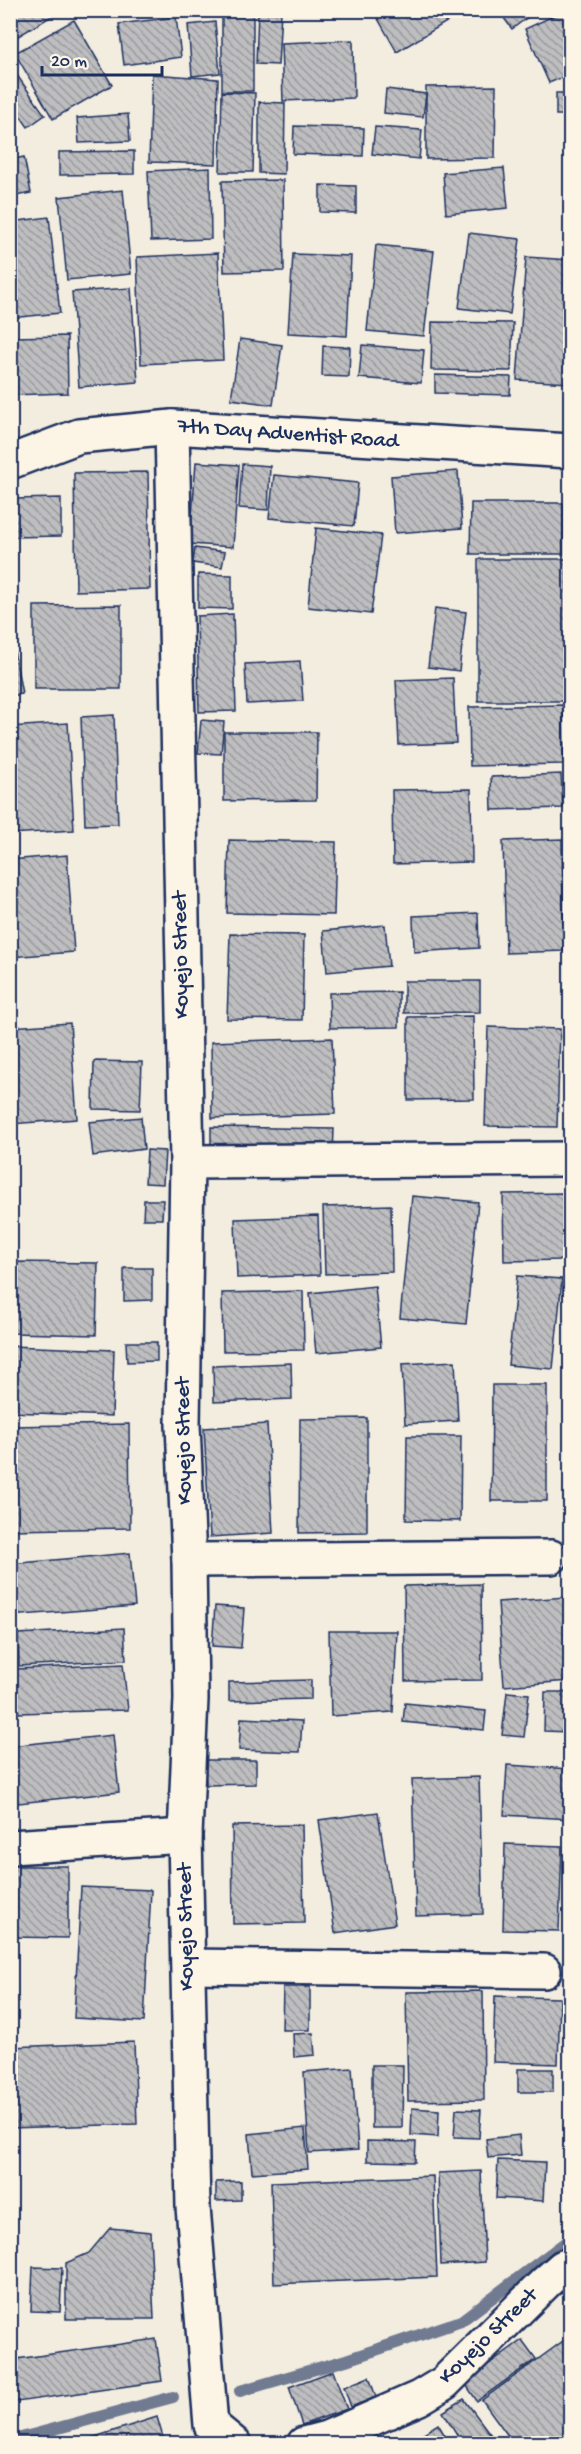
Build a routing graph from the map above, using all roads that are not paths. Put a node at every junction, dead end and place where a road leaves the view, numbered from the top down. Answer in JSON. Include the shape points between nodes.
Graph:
{"nodes":[{"id":1,"x":172,"y":426,"type":"junction"},
{"id":2,"x":570,"y":451,"type":"edge"},
{"id":3,"x":10,"y":462,"type":"edge"},
{"id":4,"x":570,"y":1159,"type":"edge"},
{"id":5,"x":187,"y":1162,"type":"junction"},
{"id":6,"x":551,"y":1557,"type":"dead end"},
{"id":7,"x":189,"y":1560,"type":"junction"},
{"id":8,"x":185,"y":1836,"type":"junction"},
{"id":9,"x":10,"y":1847,"type":"edge"},
{"id":10,"x":189,"y":1966,"type":"junction"},
{"id":11,"x":544,"y":1971,"type":"dead end"},
{"id":12,"x":570,"y":2265,"type":"edge"},
{"id":13,"x":234,"y":2444,"type":"edge"},
{"id":14,"x":304,"y":2444,"type":"edge"}],
"edges":[{"from":1,"to":2,"type":"street","name":"7th Day Adventist Road"},
{"from":1,"to":3,"type":"street","name":"7th Day Adventist Road","via":[[79,436]]},
{"from":1,"to":5,"type":"street","name":"Koyejo Street"},
{"from":4,"to":5,"type":"street"},
{"from":5,"to":7,"type":"street","name":"Koyejo Street","via":[[183,1425]]},
{"from":6,"to":7,"type":"street"},
{"from":7,"to":8,"type":"street","name":"Koyejo Street","via":[[191,1698]]},
{"from":8,"to":9,"type":"street"},
{"from":8,"to":10,"type":"street","name":"Koyejo Street"},
{"from":10,"to":11,"type":"street"},
{"from":10,"to":13,"type":"street","name":"Koyejo Street","via":[[193,2207],[205,2373],[211,2425]]},
{"from":12,"to":14,"type":"street","name":"Koyejo Street","via":[[546,2282],[444,2383],[419,2398]]}]}
